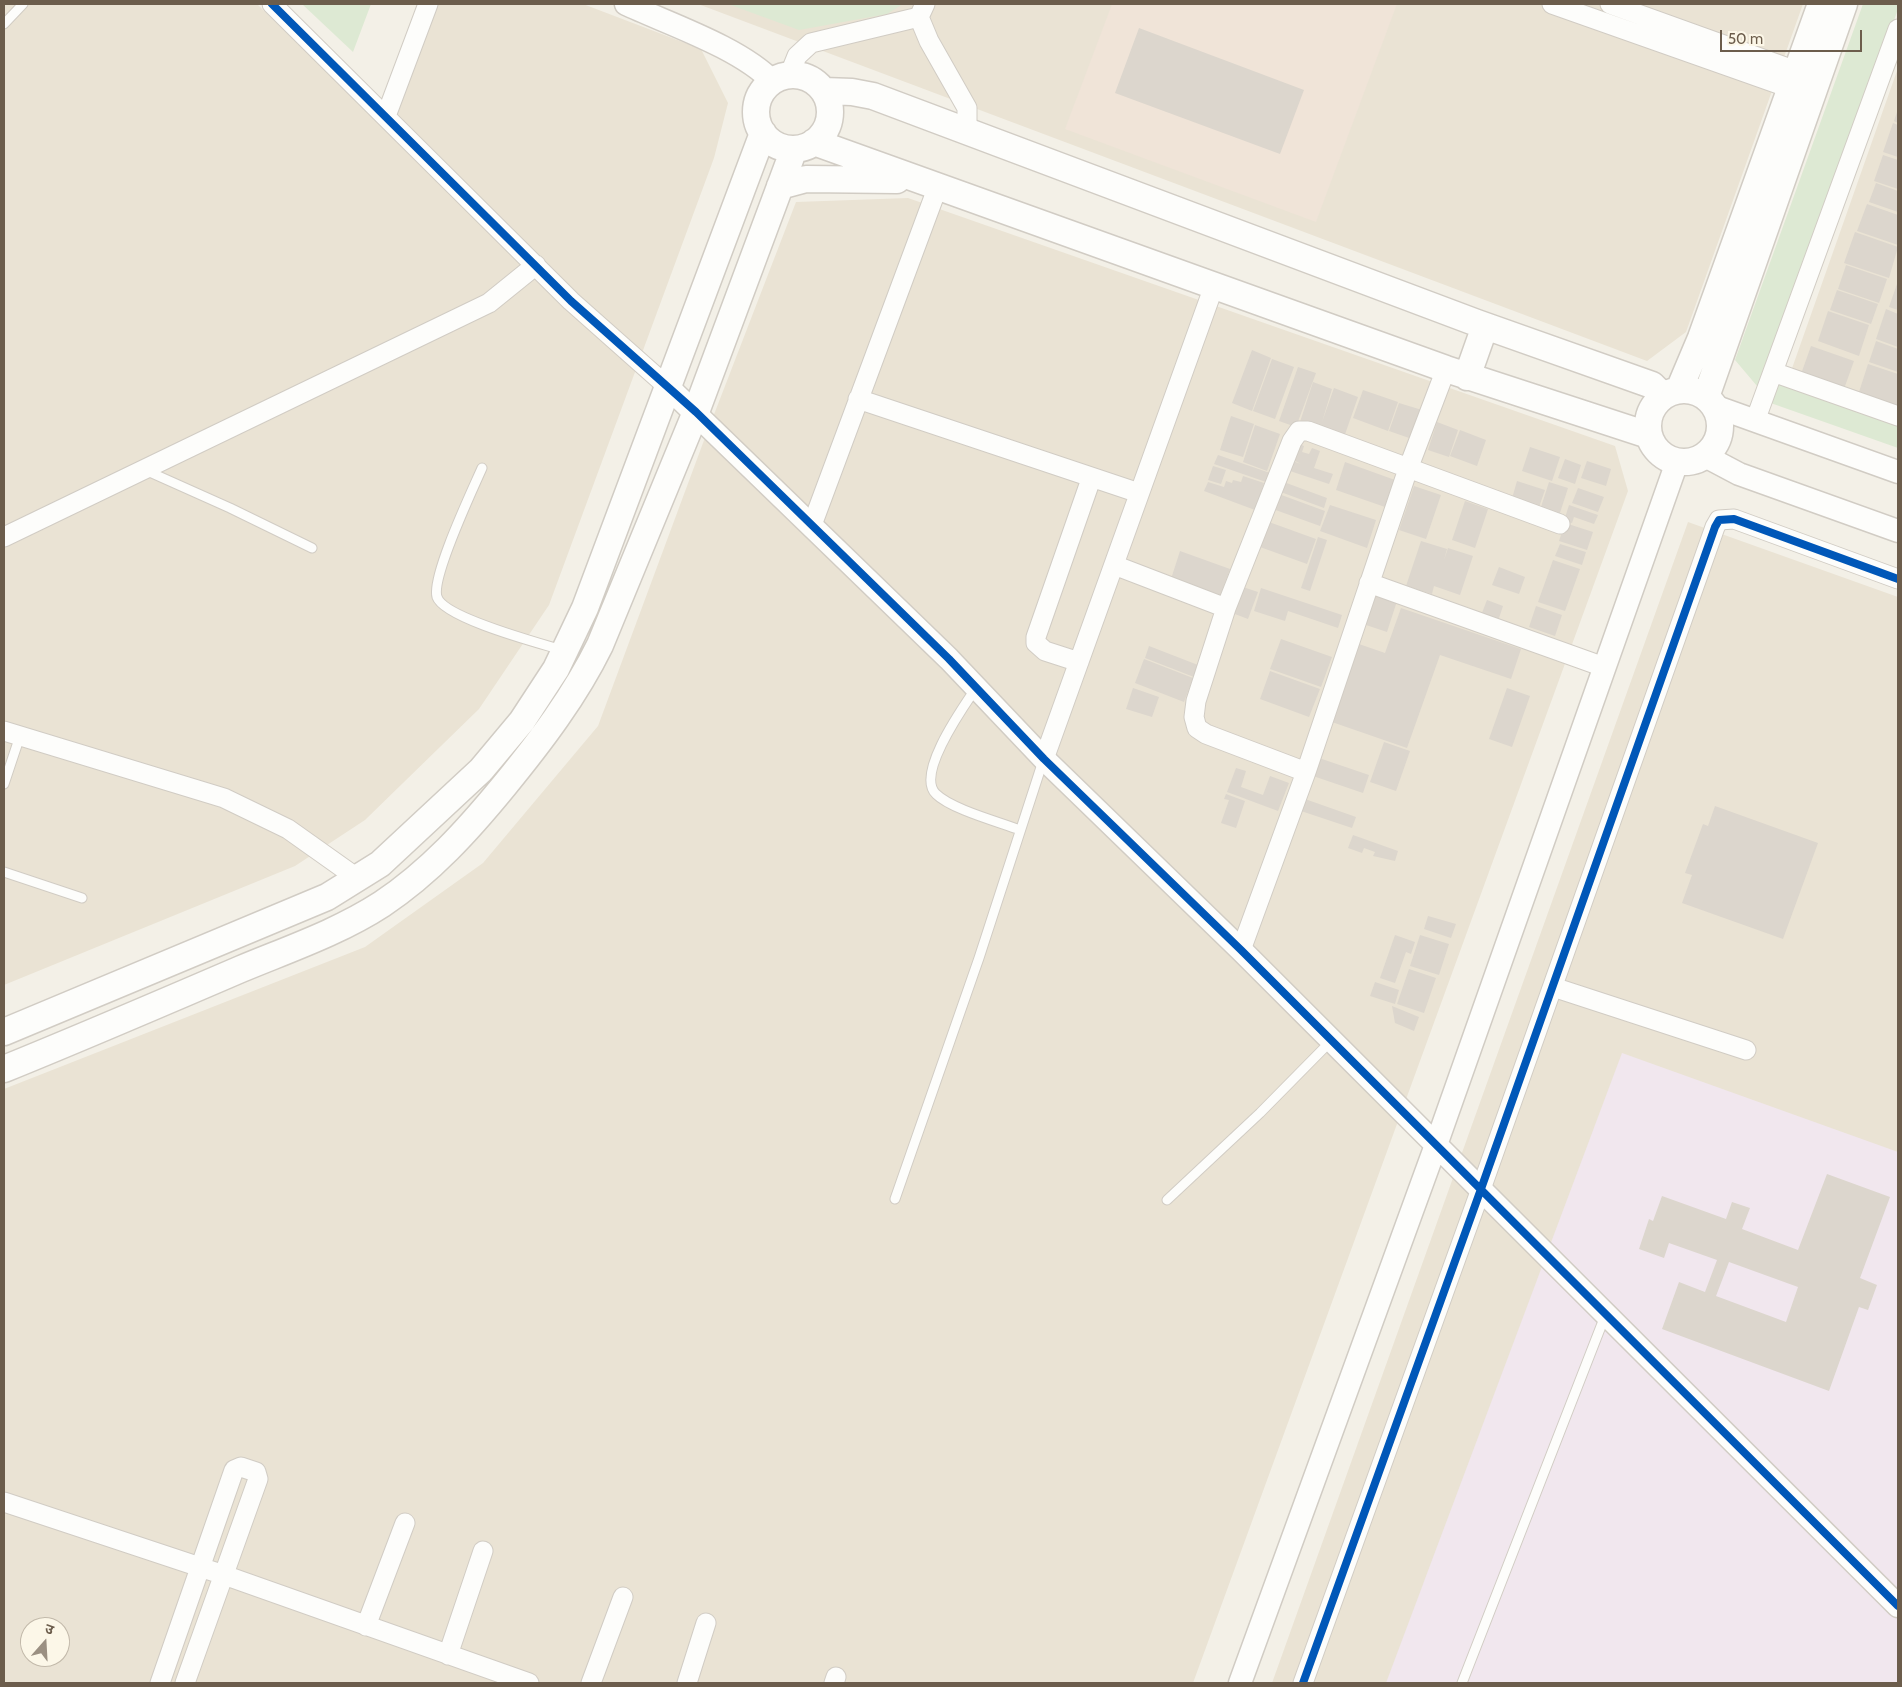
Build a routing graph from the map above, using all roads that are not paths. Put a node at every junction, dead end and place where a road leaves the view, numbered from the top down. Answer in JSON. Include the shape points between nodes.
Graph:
{"nodes":[{"id":1,"x":23,"y":4,"type":"edge"},
{"id":2,"x":272,"y":4,"type":"edge"},
{"id":3,"x":428,"y":4,"type":"edge"},
{"id":4,"x":626,"y":4,"type":"edge"},
{"id":5,"x":1552,"y":4,"type":"edge"},
{"id":6,"x":1610,"y":4,"type":"edge"},
{"id":7,"x":1821,"y":4,"type":"edge"},
{"id":8,"x":1844,"y":4,"type":"edge"},
{"id":9,"x":922,"y":10,"type":"edge"},
{"id":10,"x":4,"y":24,"type":"edge"},
{"id":11,"x":1898,"y":29,"type":"edge"},
{"id":12,"x":780,"y":79,"type":"junction"},
{"id":13,"x":1793,"y":80,"type":"junction"},
{"id":14,"x":824,"y":91,"type":"junction"},
{"id":15,"x":386,"y":116,"type":"junction"},
{"id":16,"x":967,"y":132,"type":"junction"},
{"id":17,"x":763,"y":133,"type":"junction"},
{"id":18,"x":804,"y":146,"type":"junction"},
{"id":19,"x":930,"y":183,"type":"junction"},
{"id":20,"x":780,"y":186,"type":"junction"},
{"id":21,"x":536,"y":265,"type":"junction"},
{"id":22,"x":1214,"y":286,"type":"junction"},
{"id":23,"x":1486,"y":326,"type":"junction"},
{"id":24,"x":1773,"y":372,"type":"junction"},
{"id":25,"x":1457,"y":373,"type":"junction"},
{"id":26,"x":669,"y":388,"type":"junction"},
{"id":27,"x":1671,"y":393,"type":"junction"},
{"id":28,"x":858,"y":400,"type":"junction"},
{"id":29,"x":1710,"y":401,"type":"junction"},
{"id":30,"x":696,"y":412,"type":"junction"},
{"id":31,"x":1898,"y":416,"type":"edge"},
{"id":32,"x":1754,"y":421,"type":"junction"},
{"id":33,"x":1648,"y":435,"type":"junction"},
{"id":34,"x":1705,"y":456,"type":"junction"},
{"id":35,"x":1677,"y":462,"type":"junction"},
{"id":36,"x":482,"y":468,"type":"dead end"},
{"id":37,"x":1408,"y":469,"type":"junction"},
{"id":38,"x":145,"y":470,"type":"junction"},
{"id":39,"x":1898,"y":472,"type":"edge"},
{"id":40,"x":1091,"y":479,"type":"junction"},
{"id":41,"x":1139,"y":493,"type":"junction"},
{"id":42,"x":1560,"y":524,"type":"dead end"},
{"id":43,"x":812,"y":525,"type":"junction"},
{"id":44,"x":1898,"y":530,"type":"edge"},
{"id":45,"x":4,"y":536,"type":"edge"},
{"id":46,"x":312,"y":548,"type":"dead end"},
{"id":47,"x":1114,"y":565,"type":"junction"},
{"id":48,"x":1898,"y":579,"type":"edge"},
{"id":49,"x":1369,"y":583,"type":"junction"},
{"id":50,"x":1226,"y":608,"type":"junction"},
{"id":51,"x":565,"y":651,"type":"junction"},
{"id":52,"x":1078,"y":662,"type":"junction"},
{"id":53,"x":1604,"y":667,"type":"junction"},
{"id":54,"x":976,"y":688,"type":"junction"},
{"id":55,"x":12,"y":733,"type":"edge"},
{"id":56,"x":1044,"y":758,"type":"junction"},
{"id":57,"x":1306,"y":772,"type":"junction"},
{"id":58,"x":4,"y":784,"type":"edge"},
{"id":59,"x":1020,"y":830,"type":"junction"},
{"id":60,"x":4,"y":872,"type":"edge"},
{"id":61,"x":357,"y":878,"type":"junction"},
{"id":62,"x":82,"y":898,"type":"dead end"},
{"id":63,"x":1241,"y":950,"type":"junction"},
{"id":64,"x":1553,"y":987,"type":"junction"},
{"id":65,"x":45,"y":1015,"type":"junction"},
{"id":66,"x":4,"y":1018,"type":"edge"},
{"id":67,"x":4,"y":1032,"type":"edge"},
{"id":68,"x":1331,"y":1040,"type":"junction"},
{"id":69,"x":67,"y":1043,"type":"junction"},
{"id":70,"x":1746,"y":1050,"type":"dead end"},
{"id":71,"x":4,"y":1069,"type":"edge"},
{"id":72,"x":4,"y":1079,"type":"edge"},
{"id":73,"x":1436,"y":1145,"type":"junction"},
{"id":74,"x":1481,"y":1189,"type":"junction"},
{"id":75,"x":895,"y":1199,"type":"dead end"},
{"id":76,"x":1167,"y":1200,"type":"dead end"},
{"id":77,"x":1606,"y":1313,"type":"junction"},
{"id":78,"x":4,"y":1502,"type":"edge"},
{"id":79,"x":405,"y":1522,"type":"dead end"},
{"id":80,"x":483,"y":1551,"type":"dead end"},
{"id":81,"x":200,"y":1568,"type":"junction"},
{"id":82,"x":224,"y":1575,"type":"junction"},
{"id":83,"x":624,"y":1597,"type":"dead end"},
{"id":84,"x":1898,"y":1606,"type":"edge"},
{"id":85,"x":706,"y":1623,"type":"dead end"},
{"id":86,"x":366,"y":1626,"type":"junction"},
{"id":87,"x":448,"y":1655,"type":"junction"},
{"id":88,"x":160,"y":1683,"type":"edge"},
{"id":89,"x":185,"y":1683,"type":"edge"},
{"id":90,"x":529,"y":1683,"type":"edge"},
{"id":91,"x":591,"y":1683,"type":"edge"},
{"id":92,"x":686,"y":1683,"type":"edge"},
{"id":93,"x":1240,"y":1683,"type":"edge"},
{"id":94,"x":1303,"y":1683,"type":"edge"},
{"id":95,"x":1462,"y":1683,"type":"edge"}],
"edges":[{"from":1,"to":10,"type":"lane"},
{"from":2,"to":15,"type":"street"},
{"from":3,"to":15,"type":"street"},
{"from":4,"to":12,"type":"street","via":[[742,57]]},
{"from":5,"to":13,"type":"street"},
{"from":6,"to":13,"type":"street"},
{"from":7,"to":13,"type":"main road"},
{"from":8,"to":29,"type":"main road"},
{"from":9,"to":12,"type":"street","via":[[811,43]]},
{"from":9,"to":16,"type":"street","via":[[929,41],[967,108]]},
{"from":11,"to":24,"type":"street"},
{"from":12,"to":14,"type":"main road","via":[[808,78]]},
{"from":12,"to":17,"type":"main road","via":[[764,90],[759,100],[758,122]]},
{"from":13,"to":27,"type":"main road","via":[[1701,338]]},
{"from":14,"to":16,"type":"main road","via":[[874,96]]},
{"from":14,"to":18,"type":"main road","via":[[829,102],[828,124]]},
{"from":15,"to":21,"type":"street"},
{"from":16,"to":23,"type":"main road"},
{"from":17,"to":18,"type":"main road","via":[[782,147]]},
{"from":17,"to":26,"type":"main road"},
{"from":18,"to":19,"type":"main road"},
{"from":18,"to":20,"type":"main road"},
{"from":19,"to":20,"type":"main road","via":[[806,179]]},
{"from":19,"to":22,"type":"main road"},
{"from":19,"to":28,"type":"street"},
{"from":20,"to":30,"type":"main road"},
{"from":21,"to":26,"type":"street","via":[[571,301]]},
{"from":21,"to":38,"type":"street","via":[[489,303]]},
{"from":22,"to":25,"type":"main road"},
{"from":22,"to":41,"type":"street"},
{"from":23,"to":25,"type":"main road"},
{"from":23,"to":27,"type":"main road"},
{"from":24,"to":31,"type":"street"},
{"from":24,"to":32,"type":"street"},
{"from":25,"to":33,"type":"main road"},
{"from":25,"to":37,"type":"street"},
{"from":26,"to":30,"type":"street"},
{"from":26,"to":51,"type":"main road","via":[[586,608]]},
{"from":27,"to":29,"type":"main road","via":[[1690,390]]},
{"from":27,"to":33,"type":"main road","via":[[1653,406],[1648,419]]},
{"from":28,"to":40,"type":"street"},
{"from":28,"to":43,"type":"street"},
{"from":29,"to":32,"type":"street"},
{"from":29,"to":34,"type":"main road","via":[[1720,417],[1720,433],[1714,447]]},
{"from":30,"to":43,"type":"street"},
{"from":30,"to":69,"type":"main road","via":[[586,674],[530,755],[449,849],[407,886],[348,924]]},
{"from":32,"to":39,"type":"street"},
{"from":33,"to":35,"type":"main road","via":[[1659,452]]},
{"from":34,"to":35,"type":"main road","via":[[1692,462]]},
{"from":34,"to":44,"type":"street","via":[[1739,474]]},
{"from":35,"to":53,"type":"street"},
{"from":36,"to":51,"type":"lane","via":[[445,558],[437,588],[438,598],[448,610],[476,622]]},
{"from":37,"to":42,"type":"street"},
{"from":37,"to":49,"type":"street"},
{"from":37,"to":50,"type":"street","via":[[1308,431],[1299,431]]},
{"from":38,"to":45,"type":"street"},
{"from":38,"to":46,"type":"lane"},
{"from":40,"to":41,"type":"street"},
{"from":40,"to":52,"type":"street","via":[[1036,636],[1039,647]]},
{"from":41,"to":47,"type":"street"},
{"from":43,"to":54,"type":"street"},
{"from":47,"to":50,"type":"street"},
{"from":47,"to":52,"type":"street"},
{"from":48,"to":64,"type":"street","via":[[1734,519],[1719,520]]},
{"from":49,"to":53,"type":"street"},
{"from":49,"to":57,"type":"street"},
{"from":50,"to":57,"type":"street","via":[[1196,701],[1194,716],[1197,728]]},
{"from":51,"to":61,"type":"main road","via":[[522,721],[481,770],[380,864]]},
{"from":52,"to":56,"type":"street"},
{"from":53,"to":73,"type":"street"},
{"from":54,"to":56,"type":"street"},
{"from":54,"to":59,"type":"lane","via":[[944,737],[931,784],[935,794],[949,803]]},
{"from":55,"to":58,"type":"lane"},
{"from":55,"to":61,"type":"street","via":[[224,798],[288,829]]},
{"from":56,"to":59,"type":"lane"},
{"from":56,"to":63,"type":"street"},
{"from":57,"to":63,"type":"street"},
{"from":59,"to":75,"type":"lane"},
{"from":60,"to":62,"type":"lane"},
{"from":61,"to":65,"type":"main road","via":[[327,897]]},
{"from":63,"to":68,"type":"street"},
{"from":64,"to":70,"type":"street"},
{"from":64,"to":74,"type":"street"},
{"from":65,"to":66,"type":"street"},
{"from":65,"to":67,"type":"main road"},
{"from":68,"to":73,"type":"street"},
{"from":68,"to":76,"type":"lane","via":[[1260,1113]]},
{"from":69,"to":71,"type":"main road"},
{"from":69,"to":72,"type":"street"},
{"from":73,"to":74,"type":"street"},
{"from":73,"to":93,"type":"street"},
{"from":74,"to":77,"type":"street"},
{"from":74,"to":94,"type":"street"},
{"from":77,"to":84,"type":"street"},
{"from":77,"to":95,"type":"lane"},
{"from":78,"to":81,"type":"street"},
{"from":79,"to":86,"type":"street"},
{"from":80,"to":87,"type":"street"},
{"from":81,"to":82,"type":"street"},
{"from":81,"to":82,"type":"street","via":[[234,1470],[241,1467],[256,1472],[258,1478]]},
{"from":81,"to":88,"type":"street"},
{"from":82,"to":86,"type":"street"},
{"from":82,"to":89,"type":"street"},
{"from":83,"to":91,"type":"street"},
{"from":85,"to":92,"type":"street"},
{"from":86,"to":87,"type":"street"},
{"from":87,"to":90,"type":"street"}]}
